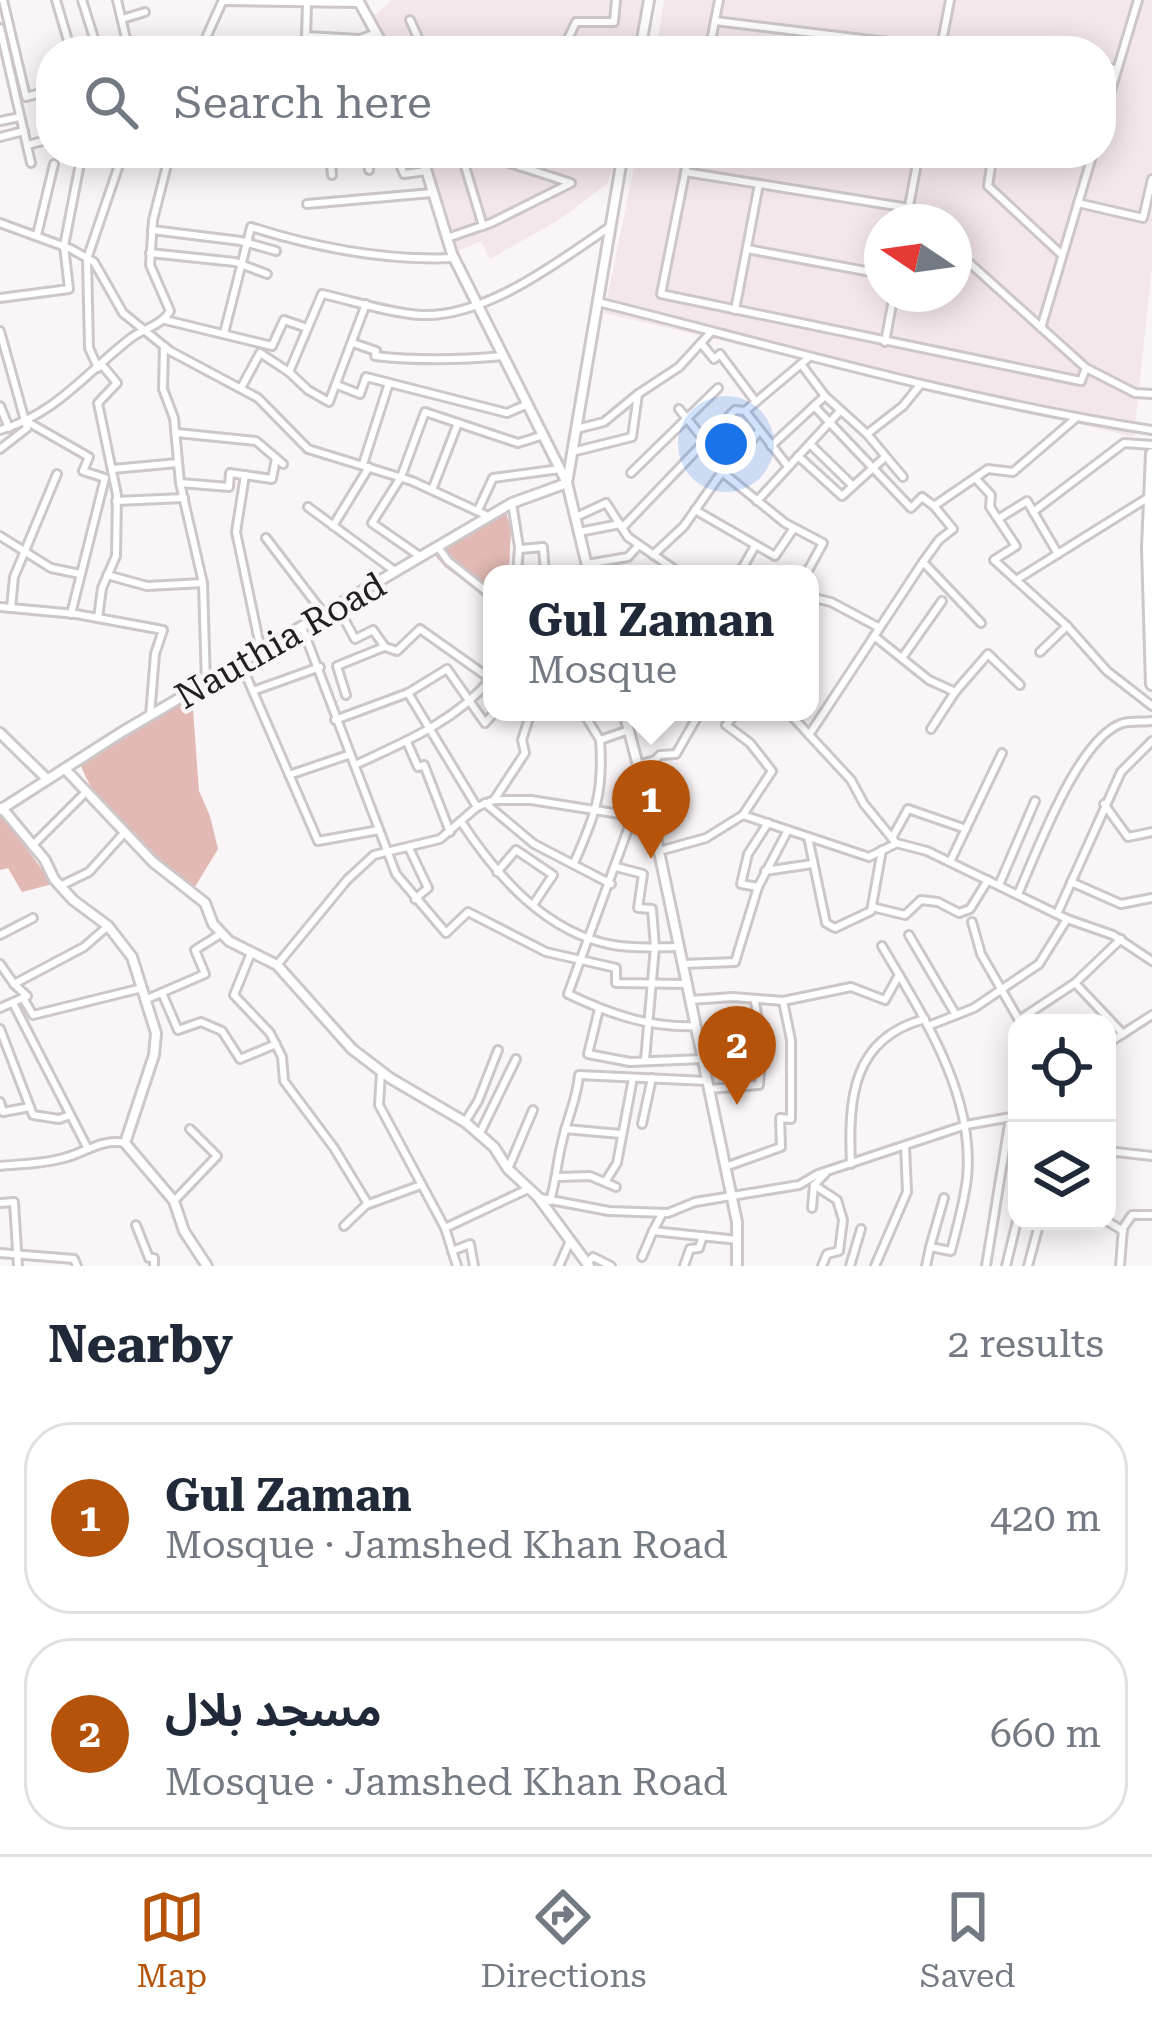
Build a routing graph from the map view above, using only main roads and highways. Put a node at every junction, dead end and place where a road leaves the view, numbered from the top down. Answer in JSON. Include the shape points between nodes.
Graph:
{"nodes":[{"id":1,"x":1152,"y":449,"type":"edge"},
{"id":2,"x":1152,"y":685,"type":"edge"}],
"edges":[{"from":1,"to":2,"type":"highway"}]}
